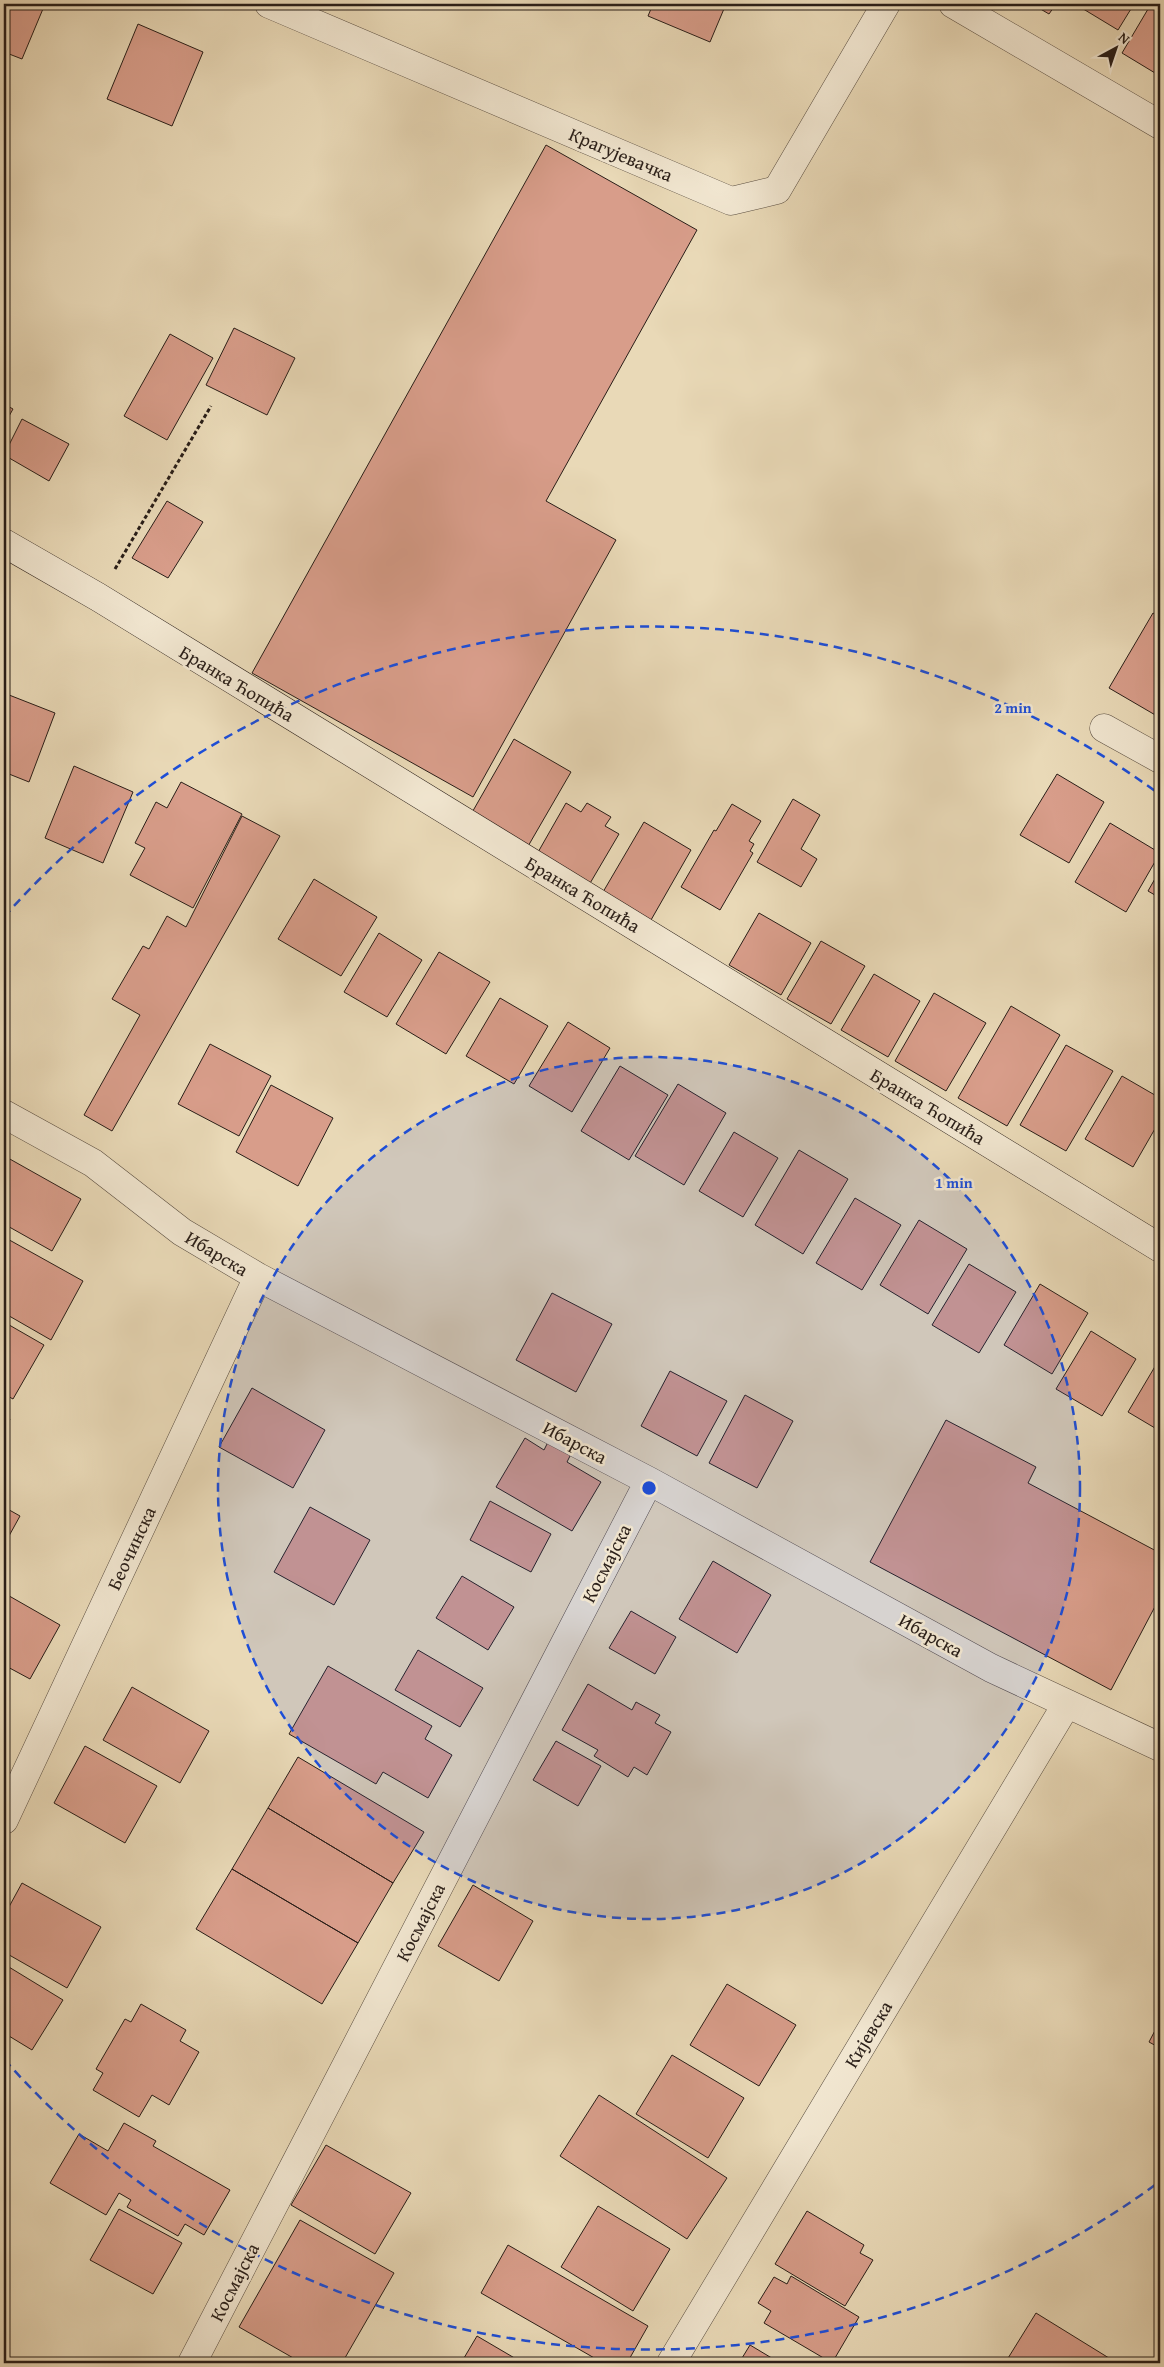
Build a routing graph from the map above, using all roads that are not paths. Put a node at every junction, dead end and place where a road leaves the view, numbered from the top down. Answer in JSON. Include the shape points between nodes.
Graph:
{"nodes":[{"id":1,"x":269,"y":4,"type":"edge"},
{"id":2,"x":886,"y":4,"type":"edge"},
{"id":3,"x":953,"y":4,"type":"edge"},
{"id":4,"x":1160,"y":125,"type":"edge"},
{"id":5,"x":4,"y":543,"type":"edge"},
{"id":6,"x":1104,"y":728,"type":"dead end"},
{"id":7,"x":1160,"y":759,"type":"edge"},
{"id":8,"x":4,"y":1114,"type":"edge"},
{"id":9,"x":1160,"y":1248,"type":"edge"},
{"id":10,"x":258,"y":1276,"type":"junction"},
{"id":11,"x":649,"y":1481,"type":"junction"},
{"id":12,"x":1066,"y":1705,"type":"junction"},
{"id":13,"x":1160,"y":1748,"type":"edge"},
{"id":14,"x":4,"y":1820,"type":"edge"},
{"id":15,"x":192,"y":2363,"type":"edge"},
{"id":16,"x":671,"y":2363,"type":"edge"}],
"edges":[{"from":1,"to":2,"type":"street","name":"Крагујевачка","via":[[731,201],[777,190]]},
{"from":3,"to":4,"type":"street"},
{"from":5,"to":9,"type":"street","name":"Бранка Ћопића"},
{"from":6,"to":7,"type":"street"},
{"from":8,"to":10,"type":"street","name":"Ибарска","via":[[93,1163],[182,1232]]},
{"from":10,"to":11,"type":"street","name":"Ибарска"},
{"from":10,"to":14,"type":"street","name":"Беочинска"},
{"from":11,"to":12,"type":"street","name":"Ибарска","via":[[991,1668]]},
{"from":11,"to":15,"type":"street","name":"Космајска"},
{"from":12,"to":13,"type":"street","name":"Ибарска"},
{"from":12,"to":16,"type":"street","name":"Кијевска"}]}
